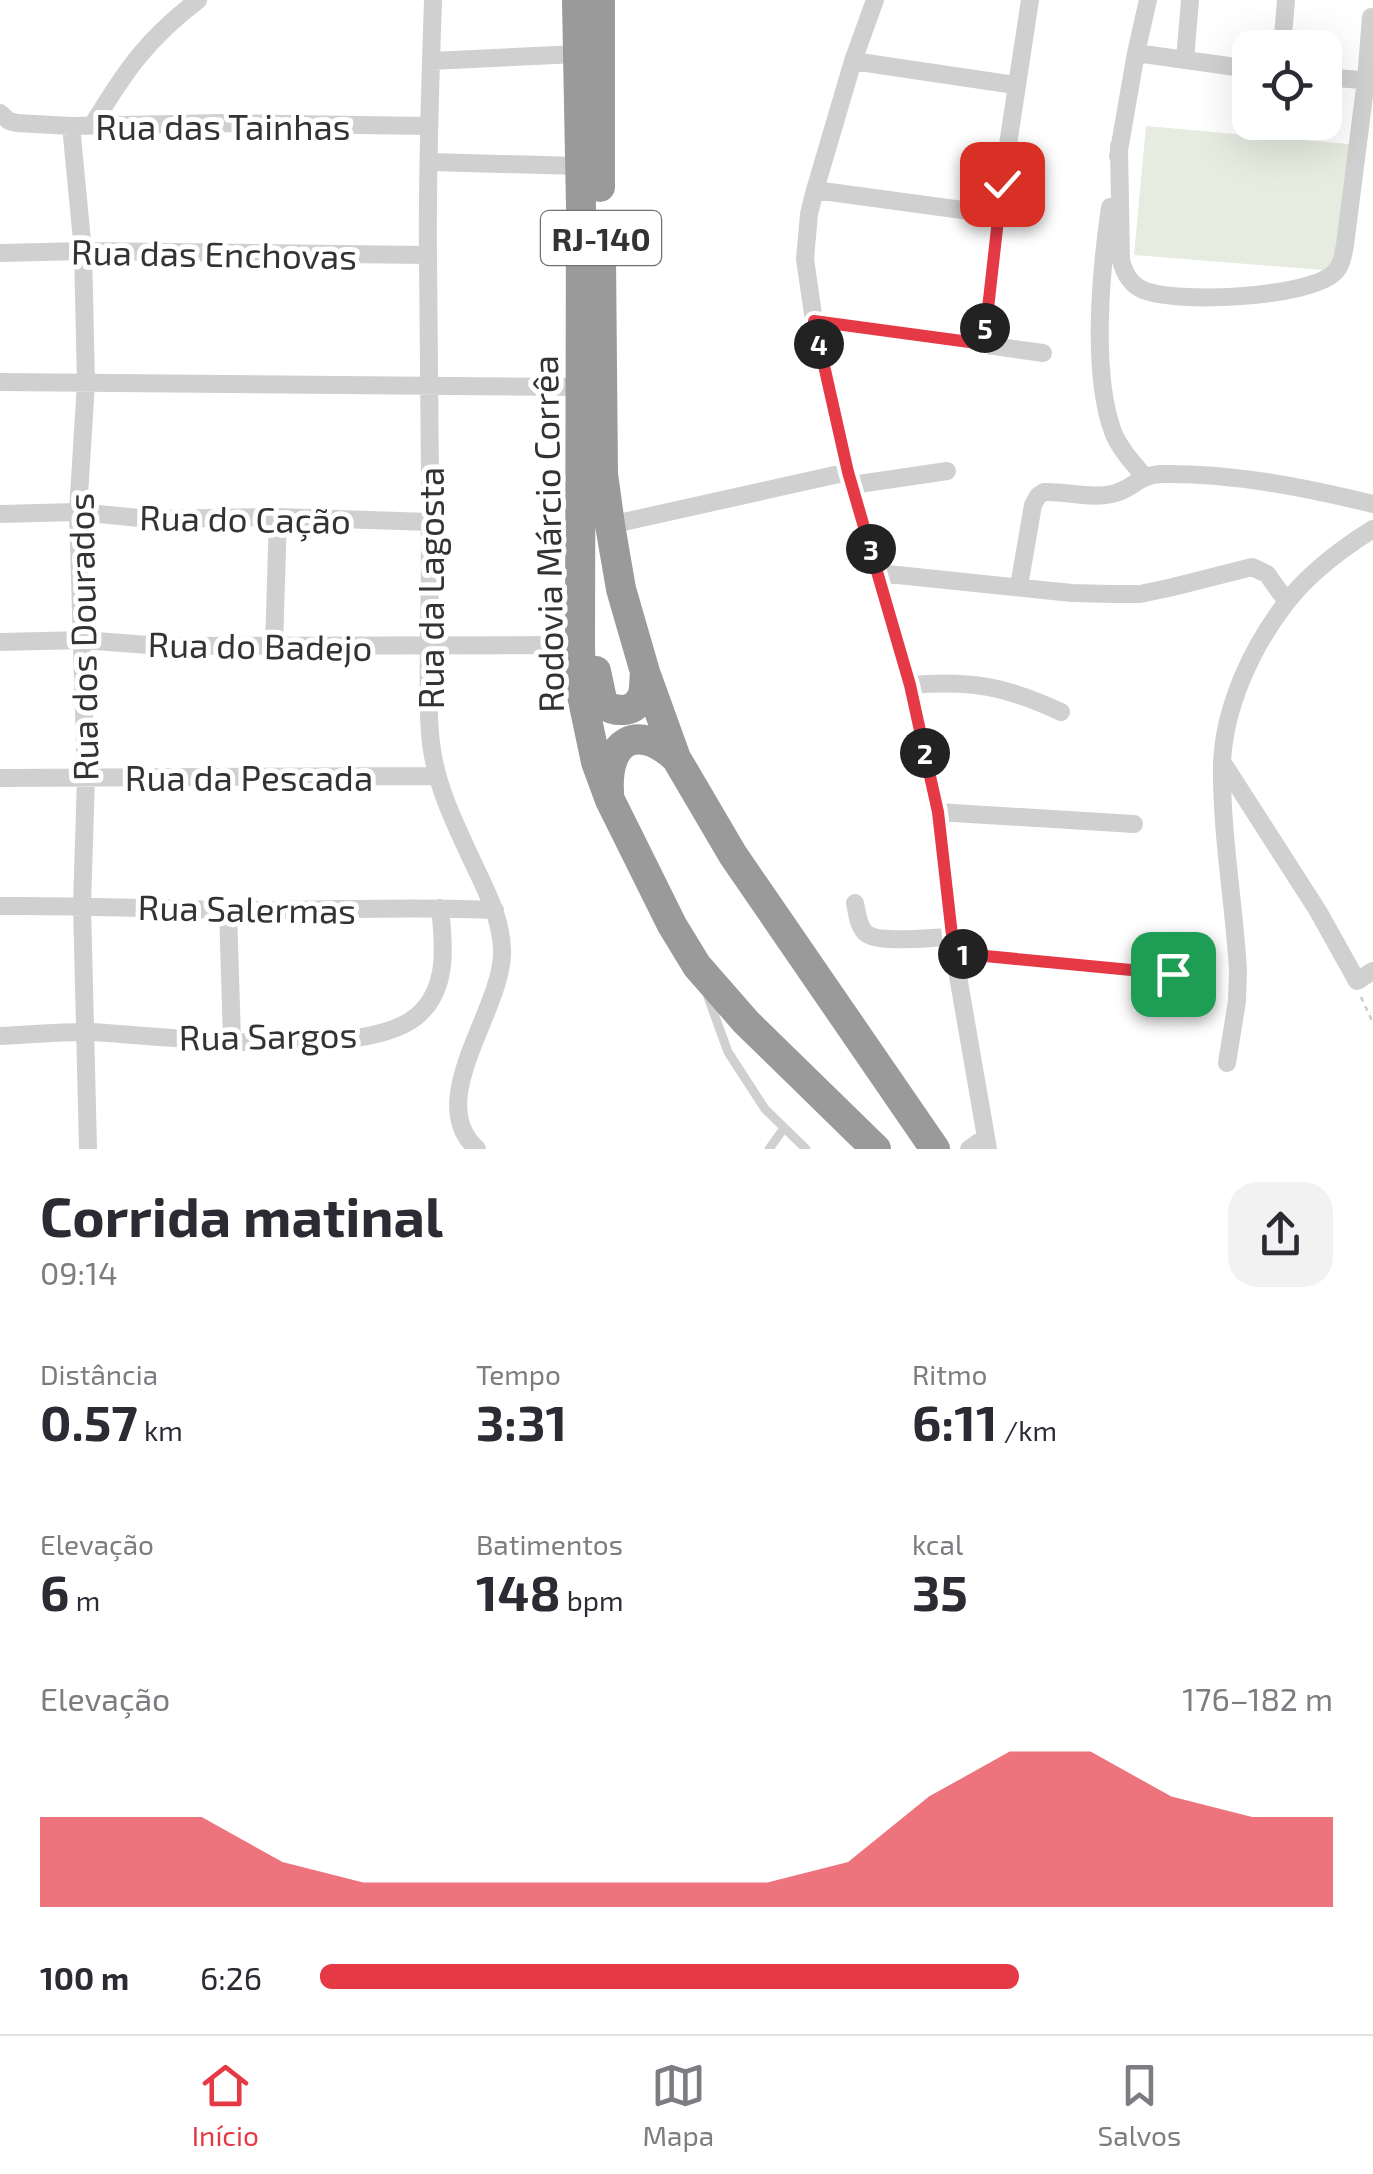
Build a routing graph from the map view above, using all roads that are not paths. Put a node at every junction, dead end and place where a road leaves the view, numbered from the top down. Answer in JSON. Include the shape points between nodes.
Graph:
{"nodes":[{"id":1,"x":198,"y":0,"type":"edge"},
{"id":2,"x":433,"y":0,"type":"edge"},
{"id":3,"x":577,"y":0,"type":"edge"},
{"id":4,"x":600,"y":0,"type":"edge"},
{"id":5,"x":875,"y":0,"type":"edge"},
{"id":6,"x":1030,"y":0,"type":"edge"},
{"id":7,"x":1148,"y":0,"type":"edge"},
{"id":8,"x":1190,"y":0,"type":"edge"},
{"id":9,"x":1286,"y":0,"type":"edge"},
{"id":10,"x":1370,"y":17,"type":"dead end"},
{"id":11,"x":1284,"y":30,"type":"edge"},
{"id":12,"x":1136,"y":53,"type":"junction"},
{"id":13,"x":577,"y":54,"type":"junction"},
{"id":14,"x":1185,"y":60,"type":"junction"},
{"id":15,"x":431,"y":61,"type":"junction"},
{"id":16,"x":853,"y":62,"type":"junction"},
{"id":17,"x":1232,"y":66,"type":"edge"},
{"id":18,"x":1342,"y":78,"type":"edge"},
{"id":19,"x":1370,"y":81,"type":"edge"},
{"id":20,"x":1016,"y":85,"type":"junction"},
{"id":21,"x":0,"y":113,"type":"edge"},
{"id":22,"x":93,"y":124,"type":"junction"},
{"id":23,"x":71,"y":126,"type":"junction"},
{"id":24,"x":428,"y":126,"type":"junction"},
{"id":25,"x":1119,"y":146,"type":"junction"},
{"id":26,"x":429,"y":162,"type":"junction"},
{"id":27,"x":580,"y":166,"type":"junction"},
{"id":28,"x":815,"y":190,"type":"junction"},
{"id":29,"x":999,"y":215,"type":"junction"},
{"id":30,"x":83,"y":251,"type":"junction"},
{"id":31,"x":0,"y":254,"type":"edge"},
{"id":32,"x":428,"y":255,"type":"junction"},
{"id":33,"x":814,"y":321,"type":"junction"},
{"id":34,"x":984,"y":344,"type":"junction"},
{"id":35,"x":1042,"y":353,"type":"dead end"},
{"id":36,"x":0,"y":382,"type":"edge"},
{"id":37,"x":86,"y":382,"type":"junction"},
{"id":38,"x":430,"y":386,"type":"junction"},
{"id":39,"x":579,"y":387,"type":"junction"},
{"id":40,"x":947,"y":471,"type":"dead end"},
{"id":41,"x":1144,"y":476,"type":"junction"},
{"id":42,"x":850,"y":479,"type":"junction"},
{"id":43,"x":1373,"y":504,"type":"edge"},
{"id":44,"x":78,"y":512,"type":"junction"},
{"id":45,"x":0,"y":514,"type":"edge"},
{"id":46,"x":278,"y":517,"type":"junction"},
{"id":47,"x":430,"y":522,"type":"junction"},
{"id":48,"x":610,"y":525,"type":"junction"},
{"id":49,"x":1373,"y":528,"type":"edge"},
{"id":50,"x":878,"y":572,"type":"junction"},
{"id":51,"x":1019,"y":586,"type":"junction"},
{"id":52,"x":1286,"y":602,"type":"junction"},
{"id":53,"x":579,"y":633,"type":"junction"},
{"id":54,"x":83,"y":640,"type":"junction"},
{"id":55,"x":0,"y":642,"type":"edge"},
{"id":56,"x":274,"y":646,"type":"junction"},
{"id":57,"x":430,"y":646,"type":"junction"},
{"id":58,"x":645,"y":672,"type":"junction"},
{"id":59,"x":910,"y":685,"type":"junction"},
{"id":60,"x":1061,"y":712,"type":"dead end"},
{"id":61,"x":676,"y":758,"type":"junction"},
{"id":62,"x":1222,"y":762,"type":"junction"},
{"id":63,"x":437,"y":776,"type":"junction"},
{"id":64,"x":0,"y":778,"type":"edge"},
{"id":65,"x":86,"y":778,"type":"junction"},
{"id":66,"x":610,"y":800,"type":"junction"},
{"id":67,"x":938,"y":812,"type":"junction"},
{"id":68,"x":1134,"y":824,"type":"dead end"},
{"id":69,"x":855,"y":902,"type":"dead end"},
{"id":70,"x":82,"y":905,"type":"junction"},
{"id":71,"x":0,"y":906,"type":"edge"},
{"id":72,"x":440,"y":908,"type":"junction"},
{"id":73,"x":228,"y":910,"type":"junction"},
{"id":74,"x":495,"y":910,"type":"junction"},
{"id":75,"x":953,"y":945,"type":"junction"},
{"id":76,"x":697,"y":966,"type":"junction"},
{"id":77,"x":1173,"y":974,"type":"dead end"},
{"id":78,"x":1365,"y":976,"type":"edge"},
{"id":79,"x":86,"y":1032,"type":"junction"},
{"id":80,"x":0,"y":1036,"type":"edge"},
{"id":81,"x":232,"y":1040,"type":"junction"},
{"id":82,"x":1227,"y":1063,"type":"dead end"},
{"id":83,"x":784,"y":1128,"type":"junction"},
{"id":84,"x":987,"y":1143,"type":"edge"},
{"id":85,"x":88,"y":1149,"type":"edge"},
{"id":86,"x":476,"y":1149,"type":"edge"},
{"id":87,"x":770,"y":1149,"type":"edge"},
{"id":88,"x":806,"y":1149,"type":"edge"},
{"id":89,"x":876,"y":1149,"type":"edge"},
{"id":90,"x":935,"y":1149,"type":"edge"},
{"id":91,"x":969,"y":1149,"type":"edge"}],
"edges":[{"from":1,"to":22,"type":"street","via":[[136,58]]},
{"from":2,"to":15,"type":"street","name":"Rua da Lagosta"},
{"from":3,"to":13,"type":"highway","name":"Rodovia Márcio Corrêa","number":"RJ-140"},
{"from":4,"to":48,"type":"highway","name":"Rodovia Márcio Corrêa","number":"RJ-140","via":[[603,474]]},
{"from":5,"to":16,"type":"street"},
{"from":6,"to":20,"type":"street"},
{"from":7,"to":12,"type":"street"},
{"from":8,"to":14,"type":"street"},
{"from":9,"to":11,"type":"street"},
{"from":10,"to":19,"type":"street"},
{"from":12,"to":14,"type":"street"},
{"from":12,"to":25,"type":"street"},
{"from":13,"to":15,"type":"street"},
{"from":13,"to":27,"type":"highway","name":"Rodovia Márcio Corrêa","number":"RJ-140"},
{"from":14,"to":17,"type":"street"},
{"from":15,"to":24,"type":"street","name":"Rua da Lagosta"},
{"from":16,"to":20,"type":"street"},
{"from":16,"to":28,"type":"street"},
{"from":18,"to":19,"type":"street"},
{"from":19,"to":25,"type":"street","via":[[1342,260],[1332,275],[1308,286],[1200,298],[1134,284],[1121,260]]},
{"from":20,"to":29,"type":"street"},
{"from":21,"to":23,"type":"street","name":"Rua das Tainhas","via":[[17,123]]},
{"from":22,"to":23,"type":"street","name":"Rua das Tainhas"},
{"from":22,"to":24,"type":"street","name":"Rua das Tainhas"},
{"from":23,"to":30,"type":"street","name":"Rua dos Dourados"},
{"from":24,"to":26,"type":"street","name":"Rua da Lagosta"},
{"from":25,"to":41,"type":"street","via":[[1102,274],[1103,377],[1114,435]]},
{"from":26,"to":27,"type":"street"},
{"from":26,"to":32,"type":"street","name":"Rua da Lagosta"},
{"from":27,"to":39,"type":"highway","name":"Rodovia Márcio Corrêa","number":"RJ-140"},
{"from":28,"to":29,"type":"street"},
{"from":28,"to":33,"type":"street","via":[[805,259]]},
{"from":29,"to":34,"type":"street"},
{"from":30,"to":31,"type":"street","name":"Rua das Enchovas"},
{"from":30,"to":32,"type":"street","name":"Rua das Enchovas"},
{"from":30,"to":37,"type":"street","name":"Rua dos Dourados"},
{"from":32,"to":38,"type":"street","name":"Rua da Lagosta"},
{"from":33,"to":34,"type":"street"},
{"from":33,"to":42,"type":"street"},
{"from":34,"to":35,"type":"street"},
{"from":36,"to":37,"type":"street"},
{"from":37,"to":38,"type":"street"},
{"from":37,"to":44,"type":"street","name":"Rua dos Dourados"},
{"from":38,"to":39,"type":"street"},
{"from":38,"to":47,"type":"street","name":"Rua da Lagosta"},
{"from":39,"to":53,"type":"highway","name":"Rodovia Márcio Corrêa","number":"RJ-140"},
{"from":40,"to":42,"type":"street"},
{"from":41,"to":43,"type":"street","via":[[1263,482]]},
{"from":41,"to":51,"type":"street","via":[[1114,494],[1038,496]]},
{"from":42,"to":48,"type":"street"},
{"from":42,"to":50,"type":"street"},
{"from":44,"to":45,"type":"street","name":"Rua do Cação"},
{"from":44,"to":46,"type":"street","name":"Rua do Cação","via":[[150,519]]},
{"from":44,"to":54,"type":"street","name":"Rua dos Dourados"},
{"from":46,"to":47,"type":"street","name":"Rua do Cação"},
{"from":46,"to":56,"type":"street"},
{"from":47,"to":57,"type":"street","name":"Rua da Lagosta"},
{"from":48,"to":58,"type":"highway","name":"Rodovia Márcio Corrêa","number":"RJ-140"},
{"from":49,"to":52,"type":"street"},
{"from":50,"to":51,"type":"street"},
{"from":50,"to":59,"type":"street"},
{"from":51,"to":52,"type":"street","via":[[1140,594],[1252,567],[1267,574]]},
{"from":52,"to":62,"type":"street","via":[[1241,681]]},
{"from":53,"to":57,"type":"street","name":"Rua do Badejo"},
{"from":53,"to":58,"type":"highway","via":[[592,650],[603,704],[611,710],[636,705]]},
{"from":53,"to":66,"type":"highway","name":"Rodovia Márcio Corrêa","number":"RJ-140","via":[[581,691]]},
{"from":54,"to":55,"type":"street","name":"Rua do Badejo"},
{"from":54,"to":56,"type":"street","name":"Rua do Badejo"},
{"from":54,"to":65,"type":"street","name":"Rua dos Dourados"},
{"from":56,"to":57,"type":"street","name":"Rua do Badejo"},
{"from":57,"to":63,"type":"street","name":"Rua da Lagosta","via":[[428,718]]},
{"from":58,"to":61,"type":"highway","name":"Rodovia Márcio Corrêa","number":"RJ-140"},
{"from":59,"to":60,"type":"street","via":[[987,686]]},
{"from":59,"to":67,"type":"street"},
{"from":61,"to":66,"type":"highway","via":[[648,740],[621,746],[608,770]]},
{"from":61,"to":90,"type":"highway","name":"Rodovia Márcio Corrêa","number":"RJ-140","via":[[733,855]]},
{"from":62,"to":78,"type":"street","via":[[1344,956]]},
{"from":62,"to":82,"type":"street","via":[[1238,970]]},
{"from":63,"to":65,"type":"street","name":"Rua da Pescada"},
{"from":63,"to":74,"type":"street","name":"Rua da Lagosta"},
{"from":64,"to":65,"type":"street","name":"Rua da Pescada"},
{"from":65,"to":70,"type":"street","name":"Rua dos Dourados"},
{"from":66,"to":76,"type":"highway","name":"Rodovia Márcio Corrêa","number":"RJ-140"},
{"from":67,"to":68,"type":"street"},
{"from":67,"to":75,"type":"street"},
{"from":69,"to":75,"type":"street","via":[[861,926],[872,936]]},
{"from":70,"to":71,"type":"street","name":"Rua Salermas"},
{"from":70,"to":73,"type":"street","name":"Rua Salermas"},
{"from":70,"to":79,"type":"street","name":"Rua dos Dourados"},
{"from":72,"to":73,"type":"street","name":"Rua Salermas"},
{"from":72,"to":74,"type":"street","name":"Rua Salermas"},
{"from":72,"to":81,"type":"street","name":"Rua Sargos","via":[[440,979],[415,1018],[356,1040]]},
{"from":73,"to":81,"type":"street"},
{"from":74,"to":86,"type":"street","name":"Rua da Lagosta","via":[[500,970],[470,1053],[458,1112]]},
{"from":75,"to":77,"type":"street"},
{"from":75,"to":84,"type":"street"},
{"from":76,"to":83,"type":"lane","via":[[728,1052]]},
{"from":76,"to":89,"type":"highway","name":"Rodovia Márcio Corrêa","number":"RJ-140"},
{"from":79,"to":80,"type":"street","name":"Rua Sargos"},
{"from":79,"to":81,"type":"street","name":"Rua Sargos"},
{"from":79,"to":85,"type":"street","name":"Rua dos Dourados"},
{"from":83,"to":87,"type":"lane"},
{"from":83,"to":88,"type":"lane"},
{"from":84,"to":91,"type":"street"}]}
